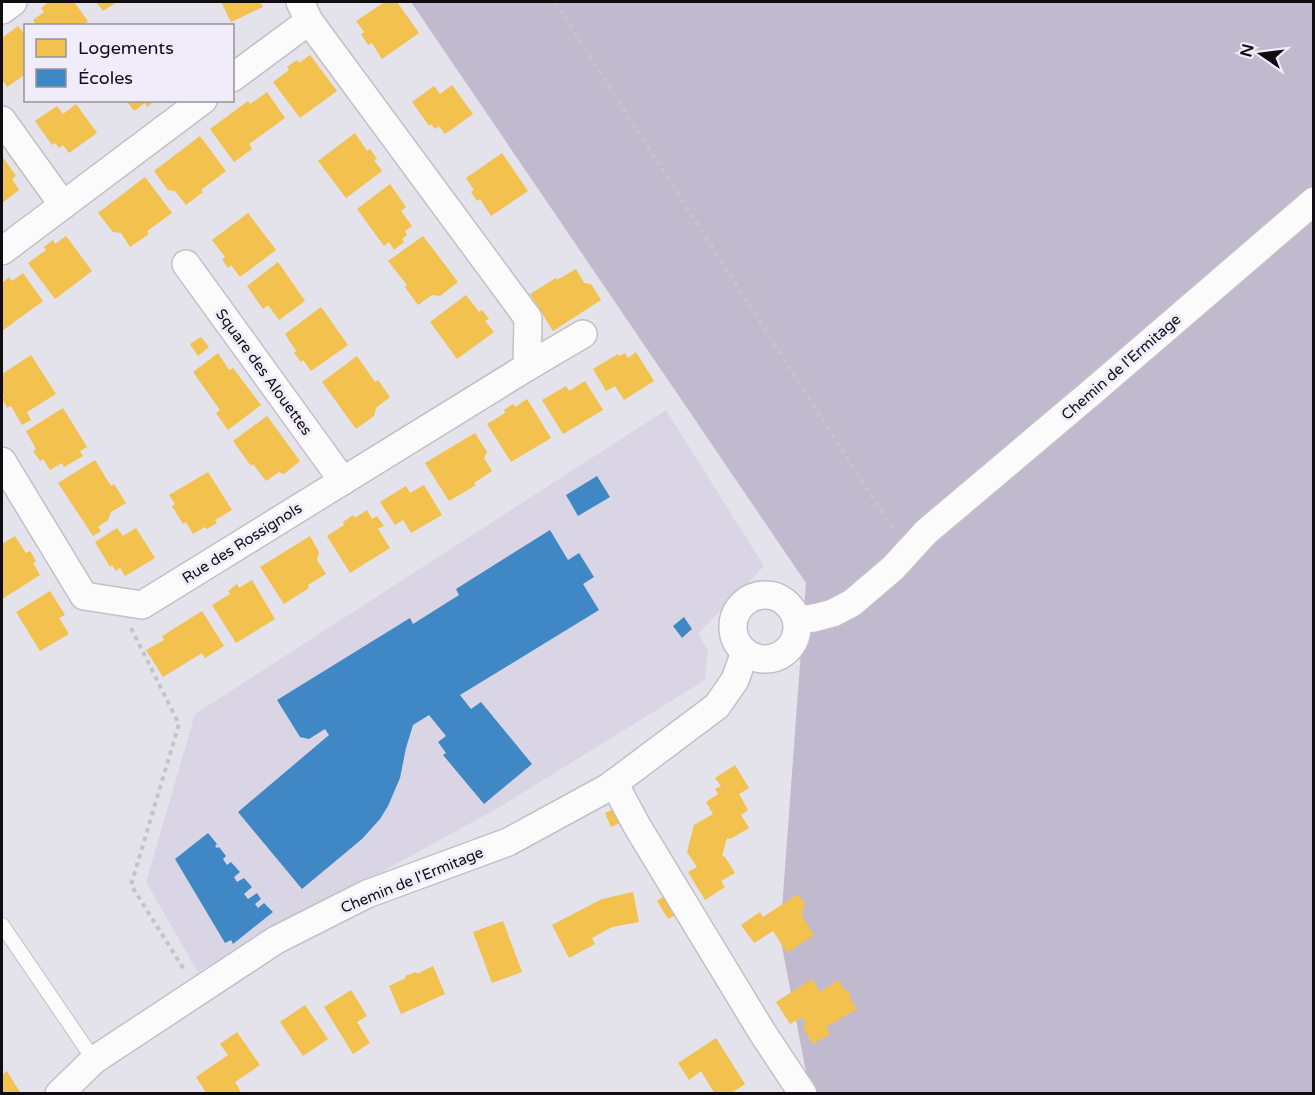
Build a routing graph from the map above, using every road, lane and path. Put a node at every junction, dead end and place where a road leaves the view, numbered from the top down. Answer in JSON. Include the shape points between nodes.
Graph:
{"nodes":[{"id":1,"x":13,"y":2,"type":"edge"},
{"id":2,"x":555,"y":2,"type":"edge"},
{"id":3,"x":2,"y":10,"type":"edge"},
{"id":4,"x":305,"y":11,"type":"edge"},
{"id":5,"x":234,"y":76,"type":"edge"},
{"id":6,"x":200,"y":102,"type":"edge"},
{"id":7,"x":2,"y":120,"type":"edge"},
{"id":8,"x":1314,"y":201,"type":"edge"},
{"id":9,"x":63,"y":205,"type":"junction"},
{"id":10,"x":2,"y":251,"type":"edge"},
{"id":11,"x":186,"y":264,"type":"dead end"},
{"id":12,"x":583,"y":334,"type":"dead end"},
{"id":13,"x":527,"y":367,"type":"junction"},
{"id":14,"x":2,"y":461,"type":"edge"},
{"id":15,"x":343,"y":481,"type":"junction"},
{"id":16,"x":908,"y":552,"type":"junction"},
{"id":17,"x":117,"y":601,"type":"junction"},
{"id":18,"x":796,"y":620,"type":"junction"},
{"id":19,"x":745,"y":652,"type":"junction"},
{"id":20,"x":614,"y":783,"type":"junction"},
{"id":21,"x":2,"y":926,"type":"edge"},
{"id":22,"x":198,"y":992,"type":"junction"},
{"id":23,"x":94,"y":1060,"type":"junction"},
{"id":24,"x":59,"y":1094,"type":"edge"},
{"id":25,"x":803,"y":1094,"type":"edge"}],
"edges":[{"from":1,"to":3,"type":"street"},
{"from":2,"to":16,"type":"path"},
{"from":4,"to":5,"type":"street"},
{"from":4,"to":13,"type":"street","via":[[528,318]]},
{"from":6,"to":9,"type":"street"},
{"from":7,"to":9,"type":"street"},
{"from":8,"to":16,"type":"street","name":"Chemin de l'Ermitage","via":[[926,532]]},
{"from":9,"to":10,"type":"street"},
{"from":11,"to":15,"type":"street","name":"Square des Alouettes"},
{"from":12,"to":13,"type":"street","name":"Rue des Rossignols"},
{"from":13,"to":15,"type":"street","name":"Rue des Rossignols"},
{"from":14,"to":17,"type":"street","name":"Rue des Rossignols","via":[[84,596]]},
{"from":15,"to":17,"type":"street","name":"Rue des Rossignols","via":[[142,605]]},
{"from":16,"to":18,"type":"street","name":"Chemin de l'Ermitage","via":[[852,603],[833,613]]},
{"from":17,"to":22,"type":"path","via":[[179,724],[131,885]]},
{"from":18,"to":19,"type":"street","via":[[795,638],[778,657],[758,658]]},
{"from":18,"to":19,"type":"street","via":[[782,599],[772,595],[750,599],[735,615],[733,625],[738,644]]},
{"from":19,"to":20,"type":"street","name":"Chemin de l'Ermitage","via":[[735,680],[717,706]]},
{"from":20,"to":22,"type":"street","name":"Chemin de l'Ermitage","via":[[508,842],[367,894],[276,940]]},
{"from":20,"to":25,"type":"street"},
{"from":21,"to":23,"type":"lane"},
{"from":22,"to":23,"type":"street","name":"Chemin de l'Ermitage"},
{"from":23,"to":24,"type":"street","name":"Chemin de l'Ermitage"}]}
